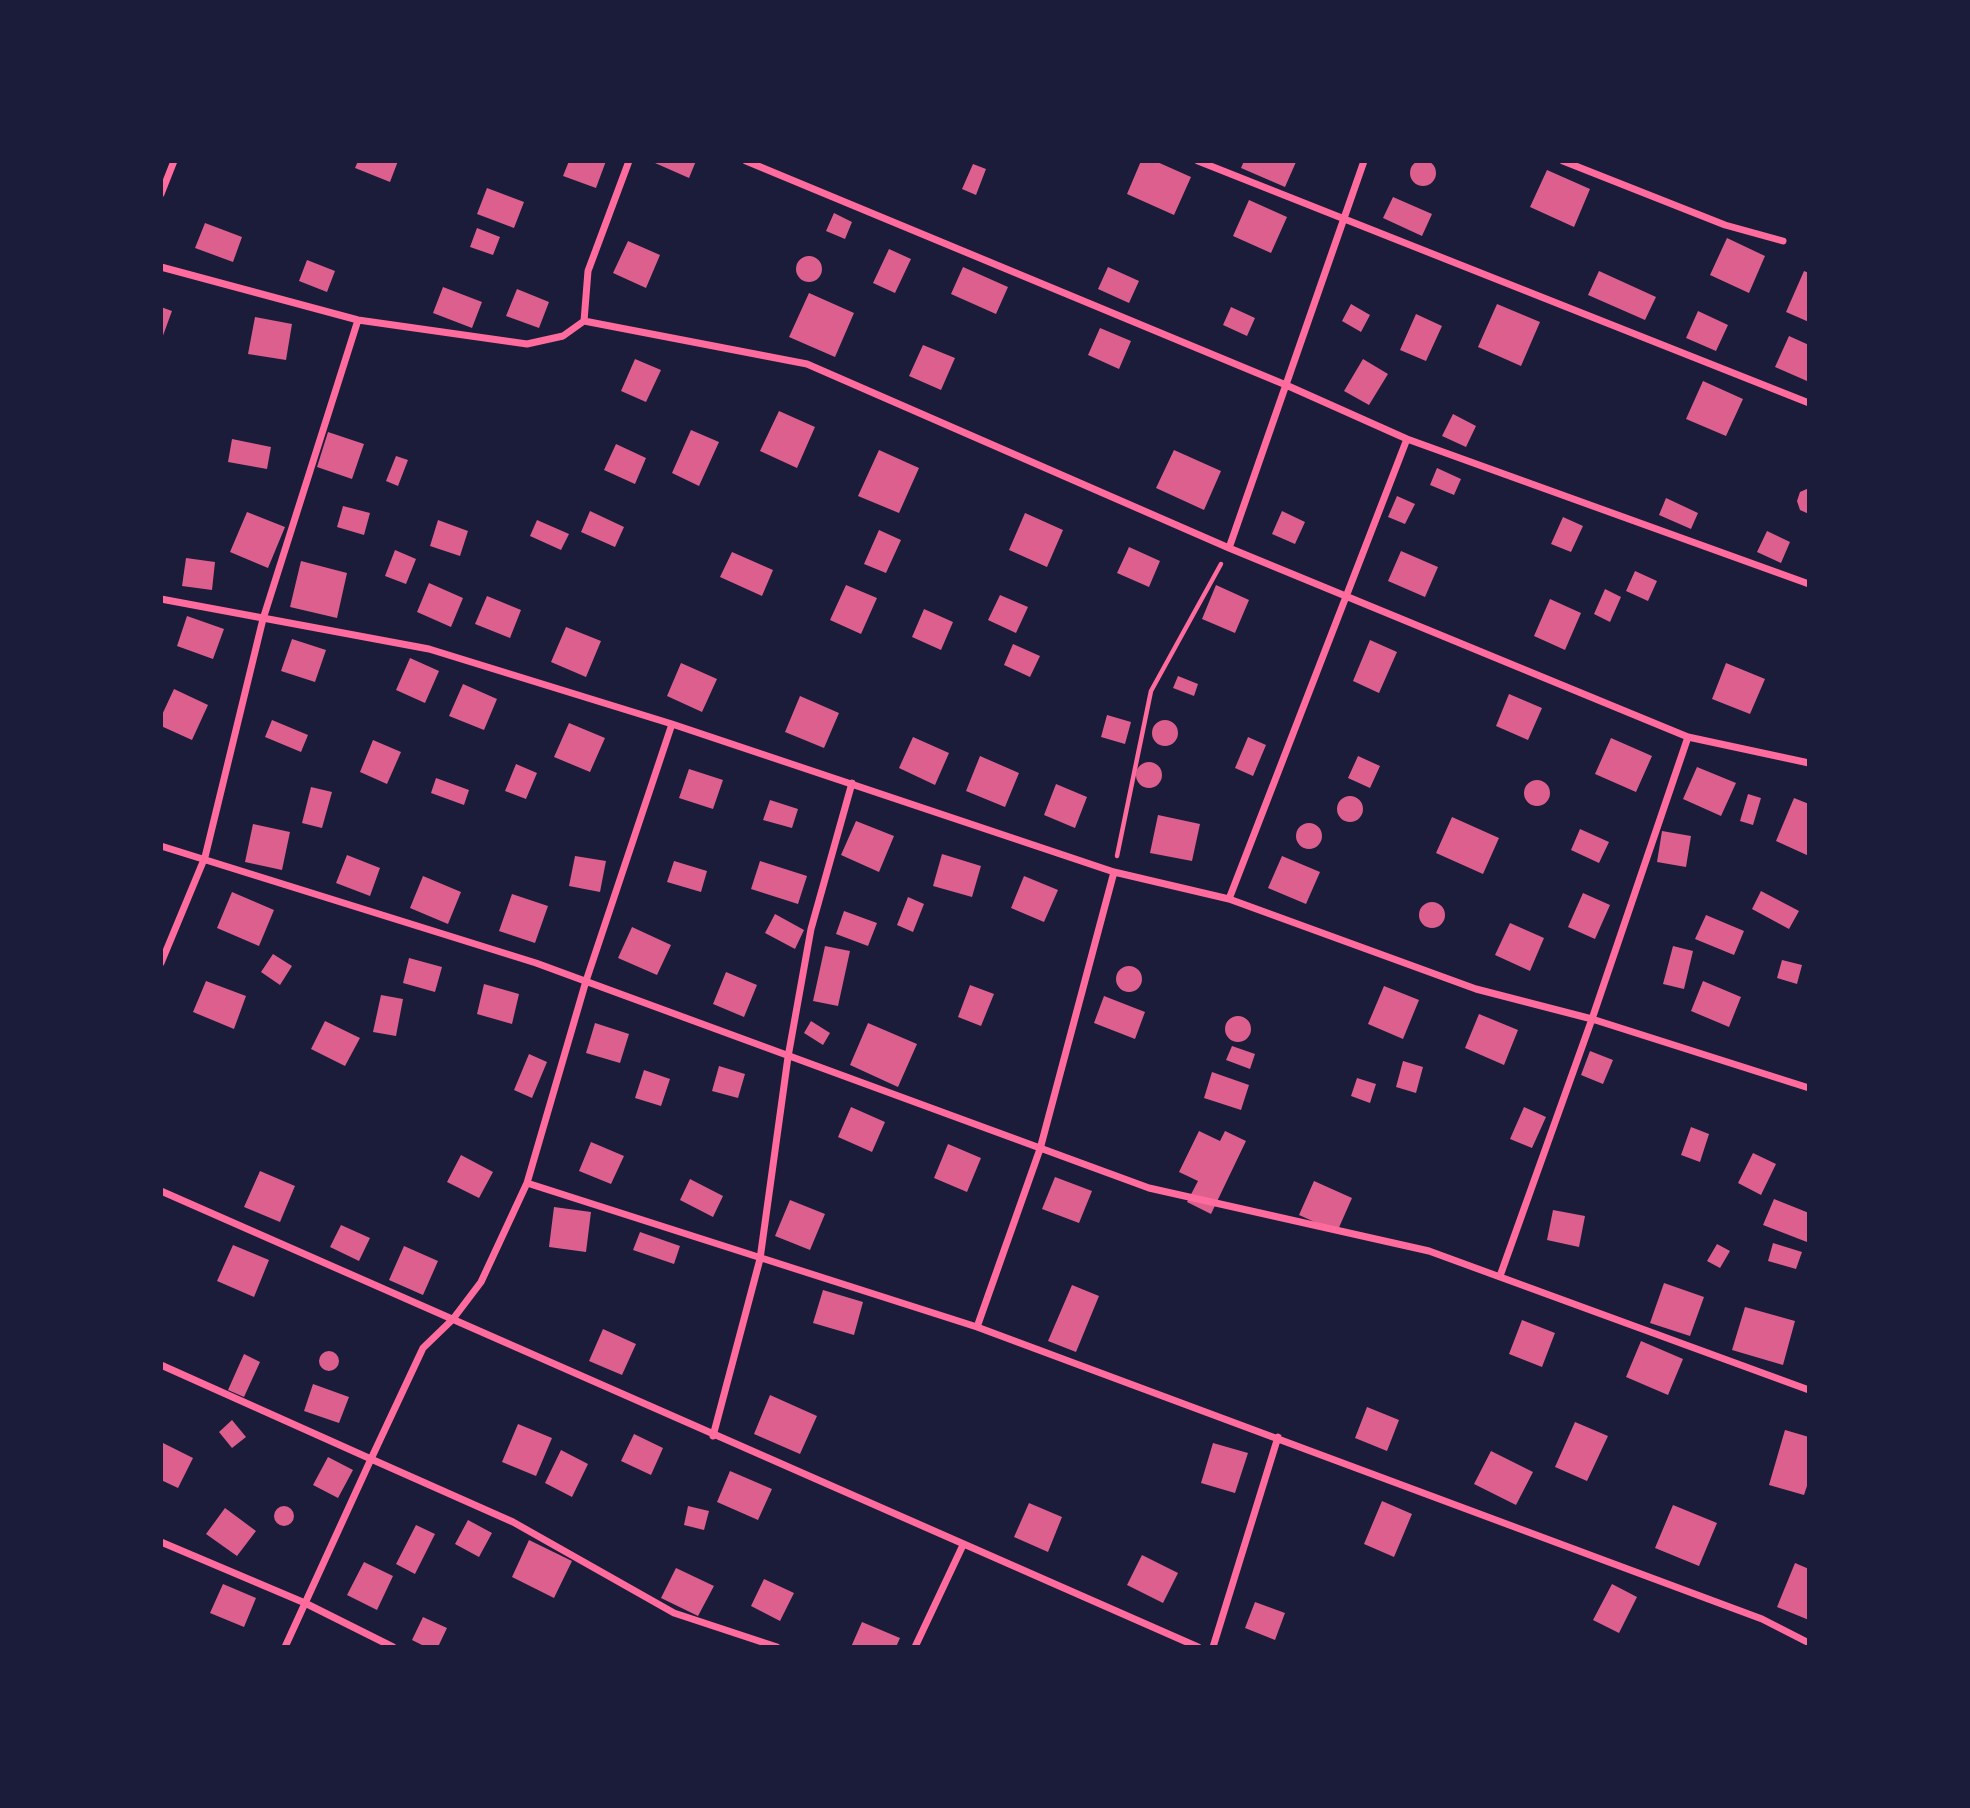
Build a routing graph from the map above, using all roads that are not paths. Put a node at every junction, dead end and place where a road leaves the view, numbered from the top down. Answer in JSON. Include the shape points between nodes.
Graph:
{"nodes":[{"id":1,"x":174,"y":161,"type":"edge"},
{"id":2,"x":629,"y":161,"type":"edge"},
{"id":3,"x":746,"y":161,"type":"edge"},
{"id":4,"x":1198,"y":161,"type":"edge"},
{"id":5,"x":1364,"y":161,"type":"edge"},
{"id":6,"x":1563,"y":161,"type":"edge"},
{"id":7,"x":161,"y":194,"type":"edge"},
{"id":8,"x":1344,"y":219,"type":"junction"},
{"id":9,"x":1783,"y":241,"type":"dead end"},
{"id":10,"x":161,"y":267,"type":"edge"},
{"id":11,"x":358,"y":320,"type":"junction"},
{"id":12,"x":584,"y":321,"type":"junction"},
{"id":13,"x":1286,"y":385,"type":"junction"},
{"id":14,"x":1809,"y":403,"type":"edge"},
{"id":15,"x":1407,"y":439,"type":"junction"},
{"id":16,"x":1229,"y":548,"type":"junction"},
{"id":17,"x":1809,"y":584,"type":"edge"},
{"id":18,"x":1347,"y":597,"type":"junction"},
{"id":19,"x":161,"y":599,"type":"edge"},
{"id":20,"x":263,"y":619,"type":"junction"},
{"id":21,"x":672,"y":724,"type":"junction"},
{"id":22,"x":1688,"y":737,"type":"junction"},
{"id":23,"x":1809,"y":763,"type":"edge"},
{"id":24,"x":852,"y":783,"type":"junction"},
{"id":25,"x":161,"y":846,"type":"edge"},
{"id":26,"x":205,"y":857,"type":"junction"},
{"id":27,"x":1114,"y":872,"type":"junction"},
{"id":28,"x":1229,"y":899,"type":"junction"},
{"id":29,"x":161,"y":963,"type":"edge"},
{"id":30,"x":586,"y":981,"type":"junction"},
{"id":31,"x":1592,"y":1019,"type":"junction"},
{"id":32,"x":788,"y":1057,"type":"junction"},
{"id":33,"x":1809,"y":1088,"type":"edge"},
{"id":34,"x":1040,"y":1149,"type":"junction"},
{"id":35,"x":527,"y":1183,"type":"junction"},
{"id":36,"x":161,"y":1191,"type":"edge"},
{"id":37,"x":760,"y":1259,"type":"junction"},
{"id":38,"x":1500,"y":1276,"type":"junction"},
{"id":39,"x":453,"y":1319,"type":"junction"},
{"id":40,"x":977,"y":1327,"type":"junction"},
{"id":41,"x":161,"y":1365,"type":"edge"},
{"id":42,"x":1809,"y":1390,"type":"edge"},
{"id":43,"x":713,"y":1436,"type":"junction"},
{"id":44,"x":1278,"y":1437,"type":"junction"},
{"id":45,"x":371,"y":1459,"type":"junction"},
{"id":46,"x":161,"y":1542,"type":"edge"},
{"id":47,"x":963,"y":1545,"type":"junction"},
{"id":48,"x":304,"y":1603,"type":"junction"},
{"id":49,"x":1809,"y":1643,"type":"edge"},
{"id":50,"x":285,"y":1647,"type":"edge"},
{"id":51,"x":393,"y":1647,"type":"edge"},
{"id":52,"x":777,"y":1647,"type":"edge"},
{"id":53,"x":915,"y":1647,"type":"edge"},
{"id":54,"x":1198,"y":1647,"type":"edge"},
{"id":55,"x":1213,"y":1647,"type":"edge"}],
"edges":[{"from":1,"to":7,"type":"street"},
{"from":2,"to":12,"type":"street","via":[[588,271]]},
{"from":3,"to":13,"type":"street"},
{"from":4,"to":8,"type":"street"},
{"from":5,"to":8,"type":"street"},
{"from":6,"to":9,"type":"street","via":[[1725,225]]},
{"from":8,"to":13,"type":"street"},
{"from":8,"to":14,"type":"street"},
{"from":10,"to":11,"type":"street"},
{"from":11,"to":12,"type":"street","via":[[527,344],[563,336]]},
{"from":11,"to":20,"type":"street"},
{"from":12,"to":16,"type":"street","via":[[807,364]]},
{"from":13,"to":15,"type":"street"},
{"from":13,"to":16,"type":"street"},
{"from":15,"to":17,"type":"street"},
{"from":15,"to":18,"type":"street"},
{"from":16,"to":18,"type":"street"},
{"from":18,"to":22,"type":"street"},
{"from":18,"to":28,"type":"street"},
{"from":19,"to":20,"type":"street"},
{"from":20,"to":21,"type":"street","via":[[429,649]]},
{"from":20,"to":26,"type":"street"},
{"from":21,"to":24,"type":"street"},
{"from":21,"to":30,"type":"street"},
{"from":22,"to":23,"type":"street"},
{"from":22,"to":31,"type":"street"},
{"from":24,"to":27,"type":"street"},
{"from":24,"to":32,"type":"street","via":[[811,929]]},
{"from":25,"to":26,"type":"street"},
{"from":26,"to":29,"type":"street"},
{"from":26,"to":30,"type":"street"},
{"from":27,"to":28,"type":"street"},
{"from":27,"to":34,"type":"street"},
{"from":28,"to":31,"type":"street","via":[[1476,989]]},
{"from":30,"to":32,"type":"street"},
{"from":30,"to":35,"type":"street"},
{"from":31,"to":33,"type":"street"},
{"from":31,"to":38,"type":"street"},
{"from":32,"to":34,"type":"street"},
{"from":32,"to":37,"type":"street"},
{"from":34,"to":38,"type":"street","via":[[1149,1188],[1429,1251]]},
{"from":34,"to":40,"type":"street"},
{"from":35,"to":37,"type":"street"},
{"from":35,"to":39,"type":"street","via":[[481,1282]]},
{"from":36,"to":39,"type":"street"},
{"from":37,"to":40,"type":"street"},
{"from":37,"to":43,"type":"street"},
{"from":38,"to":42,"type":"street"},
{"from":39,"to":43,"type":"street"},
{"from":39,"to":45,"type":"street","via":[[423,1348]]},
{"from":40,"to":44,"type":"street"},
{"from":41,"to":45,"type":"street"},
{"from":43,"to":47,"type":"street"},
{"from":44,"to":49,"type":"street","via":[[1762,1619]]},
{"from":44,"to":55,"type":"street"},
{"from":45,"to":48,"type":"street"},
{"from":45,"to":52,"type":"street","via":[[513,1522],[674,1613]]},
{"from":46,"to":48,"type":"street"},
{"from":47,"to":53,"type":"street"},
{"from":47,"to":54,"type":"street"},
{"from":48,"to":50,"type":"street"},
{"from":48,"to":51,"type":"street"}]}
